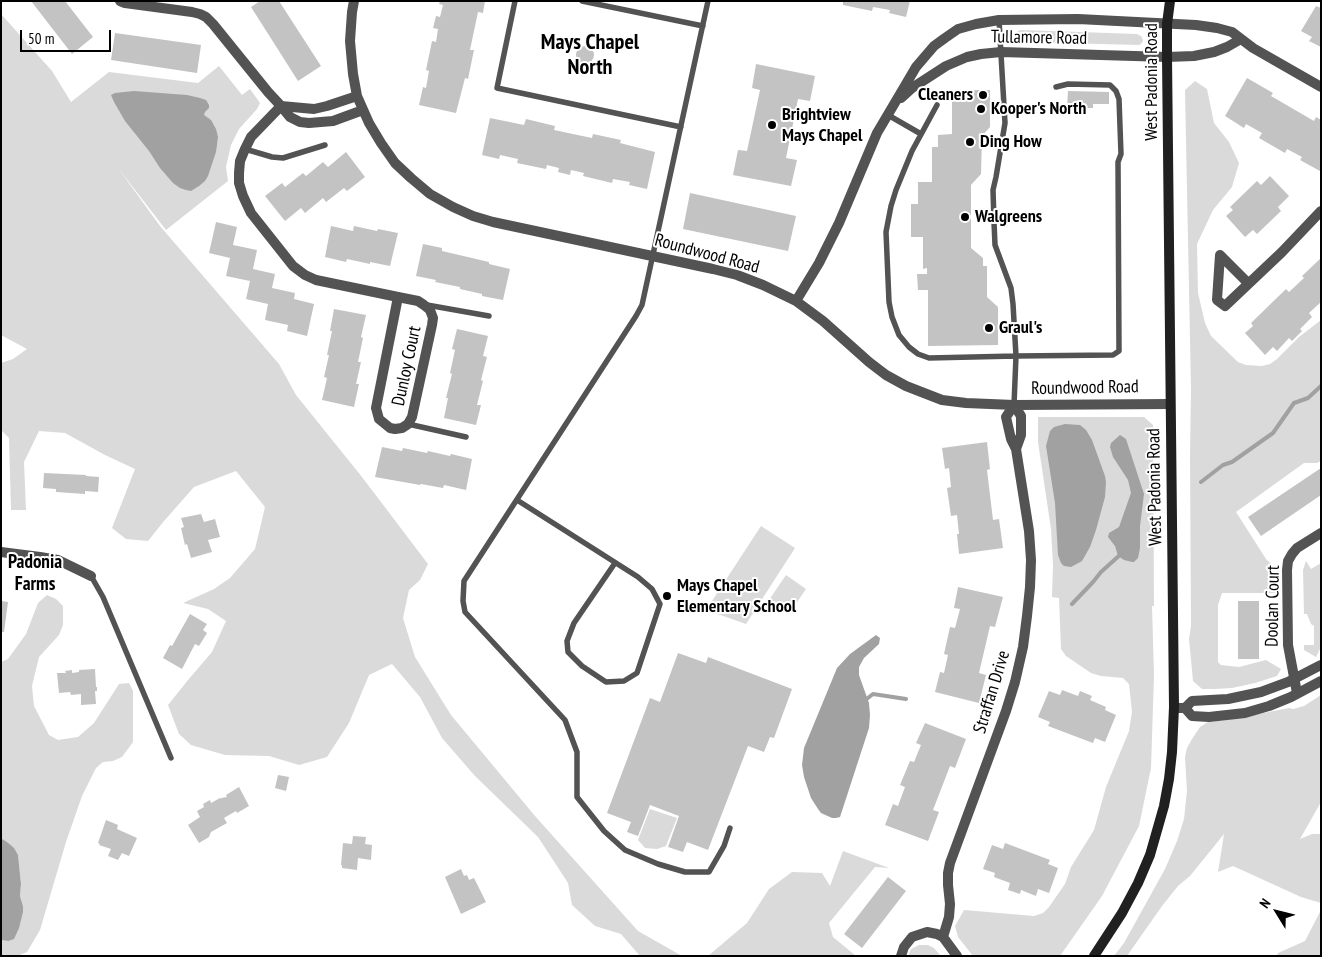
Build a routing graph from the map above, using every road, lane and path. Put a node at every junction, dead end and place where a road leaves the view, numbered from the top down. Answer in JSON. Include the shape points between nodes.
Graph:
{"nodes":[{"id":1,"x":120,"y":1,"type":"edge"},
{"id":2,"x":354,"y":1,"type":"edge"},
{"id":3,"x":515,"y":1,"type":"edge"},
{"id":4,"x":582,"y":1,"type":"edge"},
{"id":5,"x":708,"y":1,"type":"edge"},
{"id":6,"x":1170,"y":1,"type":"edge"},
{"id":7,"x":999,"y":20,"type":"junction"},
{"id":8,"x":1167,"y":24,"type":"junction"},
{"id":9,"x":702,"y":26,"type":"junction"},
{"id":10,"x":1241,"y":39,"type":"junction"},
{"id":11,"x":1001,"y":52,"type":"junction"},
{"id":12,"x":1167,"y":57,"type":"junction"},
{"id":13,"x":1056,"y":87,"type":"dead end"},
{"id":14,"x":1321,"y":87,"type":"edge"},
{"id":15,"x":356,"y":96,"type":"junction"},
{"id":16,"x":895,"y":103,"type":"junction"},
{"id":17,"x":937,"y":105,"type":"dead end"},
{"id":18,"x":281,"y":106,"type":"junction"},
{"id":19,"x":363,"y":110,"type":"junction"},
{"id":20,"x":888,"y":115,"type":"junction"},
{"id":21,"x":681,"y":126,"type":"junction"},
{"id":22,"x":921,"y":134,"type":"junction"},
{"id":23,"x":325,"y":145,"type":"dead end"},
{"id":24,"x":245,"y":148,"type":"junction"},
{"id":25,"x":1321,"y":212,"type":"edge"},
{"id":26,"x":653,"y":256,"type":"junction"},
{"id":27,"x":1248,"y":283,"type":"junction"},
{"id":28,"x":398,"y":297,"type":"junction"},
{"id":29,"x":796,"y":302,"type":"junction"},
{"id":30,"x":424,"y":305,"type":"junction"},
{"id":31,"x":489,"y":316,"type":"dead end"},
{"id":32,"x":1016,"y":356,"type":"junction"},
{"id":33,"x":1170,"y":404,"type":"junction"},
{"id":34,"x":1014,"y":406,"type":"junction"},
{"id":35,"x":408,"y":424,"type":"junction"},
{"id":36,"x":466,"y":437,"type":"dead end"},
{"id":37,"x":517,"y":500,"type":"junction"},
{"id":38,"x":1321,"y":533,"type":"edge"},
{"id":39,"x":1,"y":552,"type":"edge"},
{"id":40,"x":615,"y":563,"type":"junction"},
{"id":41,"x":91,"y":576,"type":"joint"},
{"id":42,"x":1321,"y":665,"type":"edge"},
{"id":43,"x":1294,"y":679,"type":"junction"},
{"id":44,"x":1321,"y":681,"type":"edge"},
{"id":45,"x":1298,"y":693,"type":"junction"},
{"id":46,"x":1180,"y":708,"type":"junction"},
{"id":47,"x":171,"y":758,"type":"dead end"},
{"id":48,"x":730,"y":828,"type":"dead end"},
{"id":49,"x":943,"y":937,"type":"junction"},
{"id":50,"x":901,"y":956,"type":"edge"},
{"id":51,"x":957,"y":956,"type":"edge"},
{"id":52,"x":1094,"y":956,"type":"edge"}],
"edges":[{"from":1,"to":18,"type":"street","via":[[206,17]]},
{"from":2,"to":15,"type":"street","name":"Roundwood Road","via":[[350,41]]},
{"from":3,"to":21,"type":"lane","via":[[497,88]]},
{"from":4,"to":9,"type":"lane"},
{"from":5,"to":9,"type":"lane"},
{"from":6,"to":8,"type":"main road","name":"West Padonia Road"},
{"from":7,"to":8,"type":"street","name":"Tullamore Road","via":[[1078,19]]},
{"from":7,"to":11,"type":"lane"},
{"from":7,"to":16,"type":"street","name":"Tullamore Road","via":[[958,29],[934,46],[916,67]]},
{"from":8,"to":10,"type":"street","name":"Tullamore Road","via":[[1217,28],[1232,32]]},
{"from":8,"to":12,"type":"main road","name":"West Padonia Road"},
{"from":9,"to":21,"type":"lane"},
{"from":10,"to":12,"type":"street","name":"Tullamore Road","via":[[1214,52]]},
{"from":10,"to":14,"type":"street","name":"Tullamore Road"},
{"from":11,"to":12,"type":"street","name":"Tullamore Road"},
{"from":11,"to":16,"type":"street","name":"Tullamore Road","via":[[967,57],[946,66]]},
{"from":11,"to":32,"type":"lane","via":[[1005,122],[992,190],[995,245],[1014,304]]},
{"from":12,"to":33,"type":"main road","name":"West Padonia Road"},
{"from":13,"to":32,"type":"lane","via":[[1068,84],[1110,85],[1119,99],[1119,351],[1113,355]]},
{"from":15,"to":18,"type":"street","via":[[314,108]]},
{"from":15,"to":19,"type":"street","name":"Roundwood Road"},
{"from":16,"to":20,"type":"street","name":"Tullamore Road"},
{"from":17,"to":22,"type":"lane"},
{"from":18,"to":19,"type":"street","via":[[290,117],[309,124],[333,121]]},
{"from":18,"to":24,"type":"street","name":"Dunloy Court"},
{"from":19,"to":26,"type":"street","name":"Roundwood Road","via":[[395,163],[430,194],[453,207],[493,222]]},
{"from":20,"to":22,"type":"lane"},
{"from":20,"to":29,"type":"street","name":"Tullamore Road","via":[[877,133],[839,223]]},
{"from":21,"to":26,"type":"lane"},
{"from":22,"to":32,"type":"lane","via":[[896,190],[886,232],[889,302],[899,335],[918,354],[930,358]]},
{"from":23,"to":24,"type":"lane","via":[[283,158]]},
{"from":24,"to":28,"type":"street","name":"Dunloy Court","via":[[239,173],[243,196],[251,213],[293,266],[316,280]]},
{"from":25,"to":27,"type":"street"},
{"from":26,"to":29,"type":"street","name":"Roundwood Road","via":[[737,275]]},
{"from":26,"to":37,"type":"lane","via":[[642,305],[636,316]]},
{"from":27,"to":27,"type":"street","via":[[1225,306],[1218,300],[1220,255]]},
{"from":28,"to":30,"type":"street","name":"Dunloy Court"},
{"from":28,"to":35,"type":"street","name":"Dunloy Court","via":[[376,413],[390,428],[402,428]]},
{"from":29,"to":34,"type":"street","name":"Roundwood Road","via":[[823,320],[886,375],[906,386],[942,400]]},
{"from":30,"to":31,"type":"lane"},
{"from":30,"to":35,"type":"street","name":"Dunloy Court","via":[[433,318]]},
{"from":32,"to":34,"type":"lane"},
{"from":33,"to":34,"type":"street","name":"Roundwood Road"},
{"from":33,"to":46,"type":"main road","name":"West Padonia Road"},
{"from":34,"to":49,"type":"street","name":"Straffan Drive","via":[[1021,416],[1021,434],[1016,449],[1026,505],[1030,560],[1023,647],[1006,711],[950,863],[949,917]]},
{"from":35,"to":36,"type":"lane"},
{"from":37,"to":40,"type":"lane"},
{"from":37,"to":48,"type":"lane","via":[[464,581],[465,612],[565,720],[577,752],[577,797],[604,831],[625,850],[685,872],[709,872]]},
{"from":38,"to":43,"type":"street","name":"Doolan Court","via":[[1297,548],[1288,561],[1288,645]]},
{"from":39,"to":41,"type":"street","via":[[58,560]]},
{"from":40,"to":40,"type":"lane","via":[[574,623],[567,641],[568,652],[606,682],[624,681],[637,673],[660,604],[652,589]]},
{"from":41,"to":47,"type":"lane","via":[[103,597]]},
{"from":42,"to":43,"type":"street"},
{"from":43,"to":45,"type":"street","name":"Doolan Court"},
{"from":43,"to":46,"type":"street","via":[[1269,690],[1228,699],[1192,701]]},
{"from":44,"to":45,"type":"street"},
{"from":45,"to":46,"type":"street","via":[[1245,713],[1192,716]]},
{"from":46,"to":52,"type":"main road","name":"West Padonia Road","via":[[1164,806],[1150,855],[1122,913]]},
{"from":49,"to":50,"type":"street","via":[[927,932],[912,937]]},
{"from":49,"to":51,"type":"street"}]}
